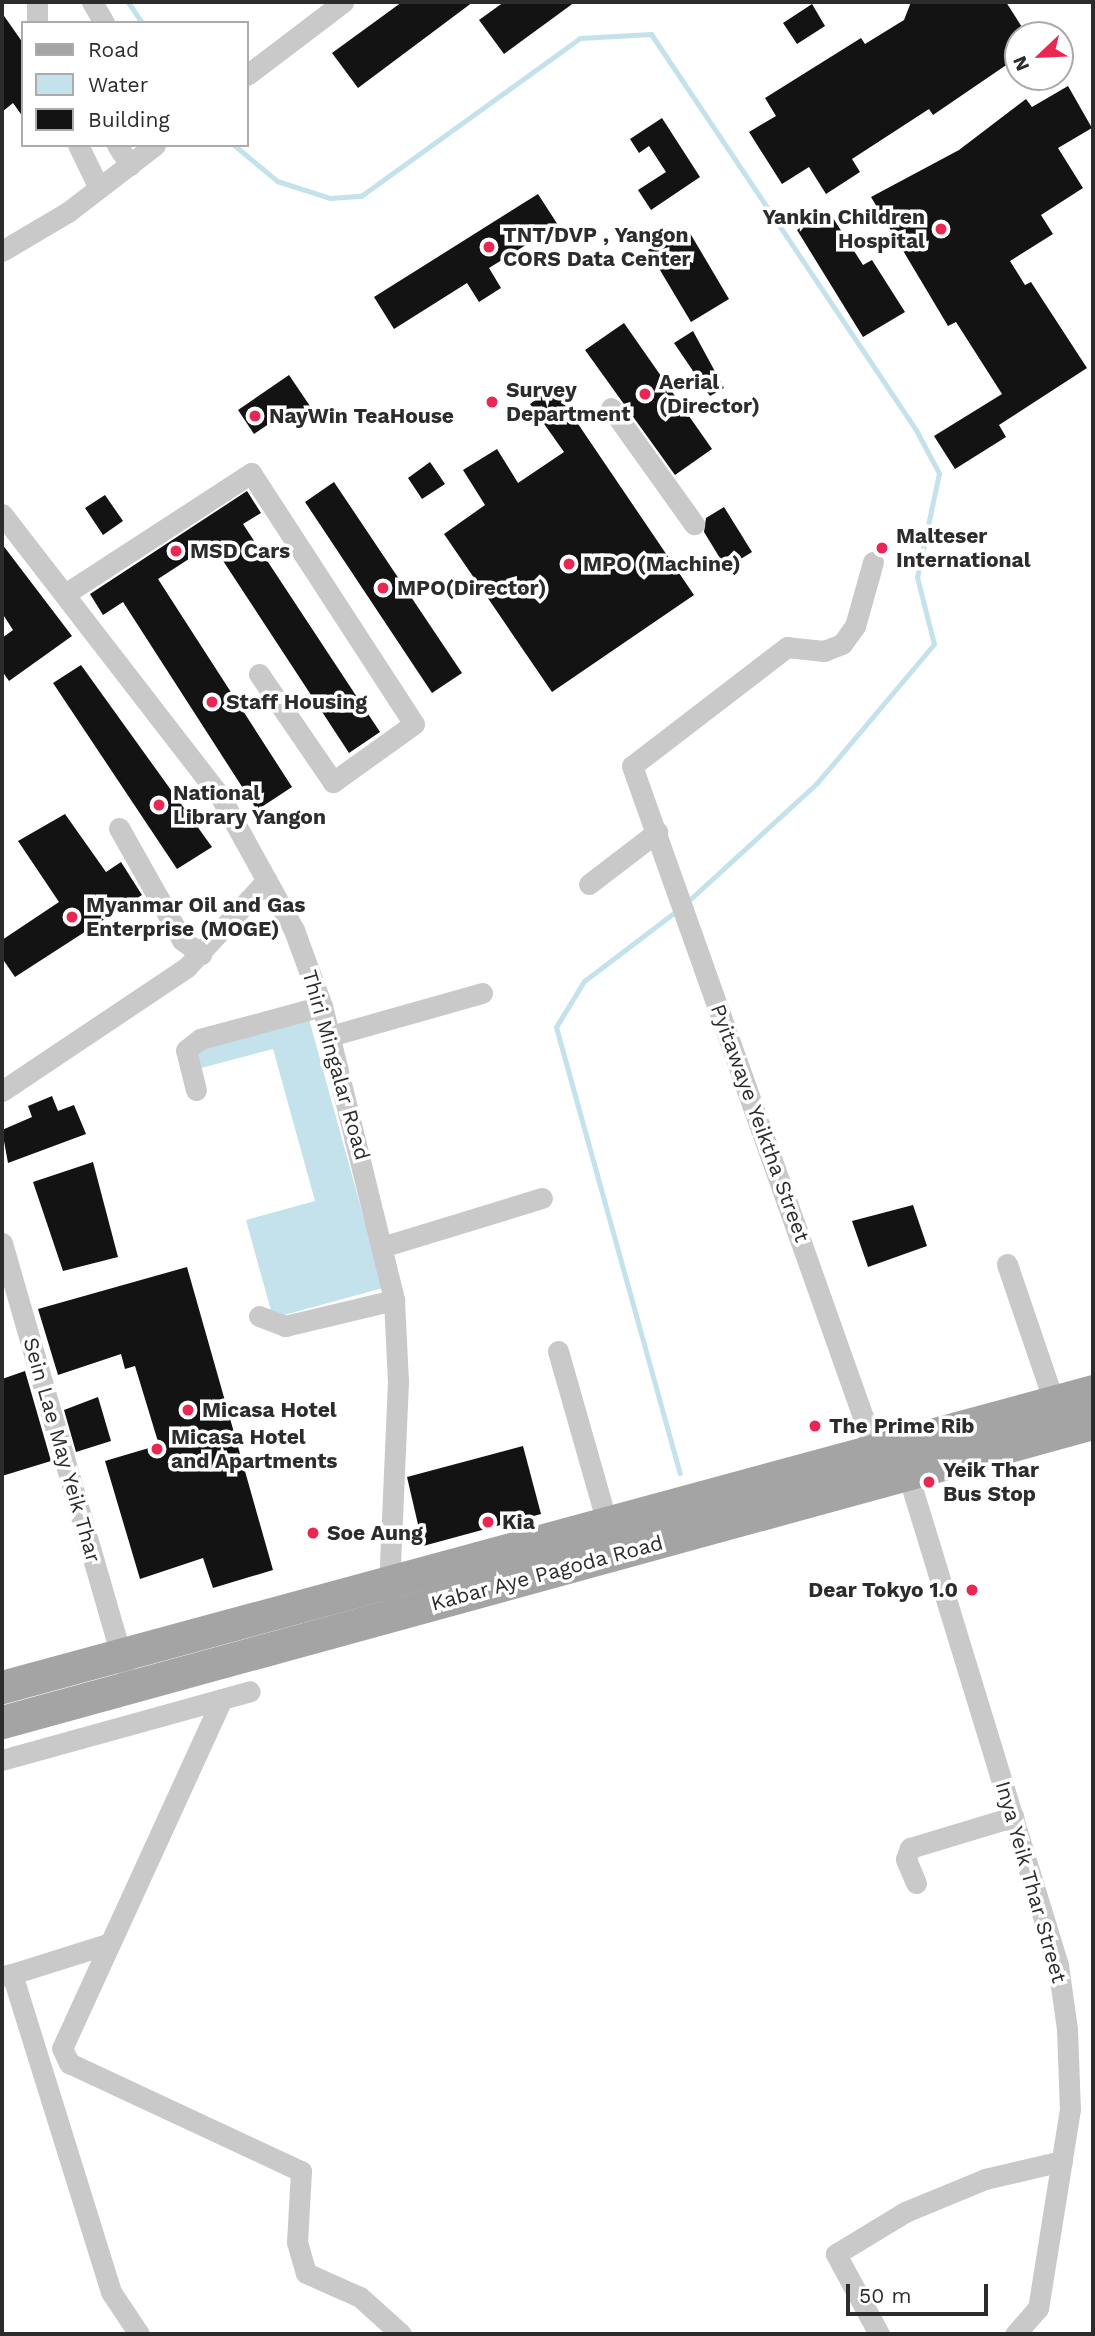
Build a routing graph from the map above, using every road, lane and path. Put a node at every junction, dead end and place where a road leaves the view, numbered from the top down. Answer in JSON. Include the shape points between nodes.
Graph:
{"nodes":[{"id":1,"x":37,"y":2,"type":"edge"},
{"id":2,"x":92,"y":2,"type":"edge"},
{"id":3,"x":343,"y":2,"type":"edge"},
{"id":4,"x":37,"y":21,"type":"edge"},
{"id":5,"x":102,"y":21,"type":"edge"},
{"id":6,"x":248,"y":74,"type":"edge"},
{"id":7,"x":79,"y":147,"type":"edge"},
{"id":8,"x":118,"y":147,"type":"edge"},
{"id":9,"x":152,"y":147,"type":"edge"},
{"id":10,"x":130,"y":165,"type":"junction"},
{"id":11,"x":99,"y":188,"type":"junction"},
{"id":12,"x":2,"y":251,"type":"edge"},
{"id":13,"x":611,"y":408,"type":"dead end"},
{"id":14,"x":2,"y":514,"type":"edge"},
{"id":15,"x":694,"y":524,"type":"dead end"},
{"id":16,"x":873,"y":562,"type":"dead end"},
{"id":17,"x":65,"y":594,"type":"junction"},
{"id":18,"x":259,"y":674,"type":"dead end"},
{"id":19,"x":119,"y":828,"type":"dead end"},
{"id":20,"x":657,"y":832,"type":"junction"},
{"id":21,"x":267,"y":880,"type":"junction"},
{"id":22,"x":589,"y":884,"type":"dead end"},
{"id":23,"x":201,"y":954,"type":"junction"},
{"id":24,"x":482,"y":993,"type":"dead end"},
{"id":25,"x":322,"y":1006,"type":"junction"},
{"id":26,"x":330,"y":1037,"type":"junction"},
{"id":27,"x":196,"y":1090,"type":"dead end"},
{"id":28,"x":2,"y":1091,"type":"edge"},
{"id":29,"x":542,"y":1198,"type":"dead end"},
{"id":30,"x":2,"y":1243,"type":"edge"},
{"id":31,"x":385,"y":1246,"type":"junction"},
{"id":32,"x":1007,"y":1264,"type":"dead end"},
{"id":33,"x":394,"y":1300,"type":"junction"},
{"id":34,"x":259,"y":1316,"type":"dead end"},
{"id":35,"x":558,"y":1351,"type":"dead end"},
{"id":36,"x":1093,"y":1391,"type":"edge"},
{"id":37,"x":1054,"y":1402,"type":"junction"},
{"id":38,"x":1093,"y":1423,"type":"edge"},
{"id":39,"x":892,"y":1462,"type":"junction"},
{"id":40,"x":607,"y":1523,"type":"junction"},
{"id":41,"x":389,"y":1582,"type":"junction"},
{"id":42,"x":390,"y":1615,"type":"junction"},
{"id":43,"x":126,"y":1672,"type":"junction"},
{"id":44,"x":2,"y":1687,"type":"edge"},
{"id":45,"x":250,"y":1691,"type":"dead end"},
{"id":46,"x":222,"y":1699,"type":"junction"},
{"id":47,"x":2,"y":1722,"type":"edge"},
{"id":48,"x":2,"y":1760,"type":"edge"},
{"id":49,"x":1013,"y":1817,"type":"junction"},
{"id":50,"x":916,"y":1883,"type":"dead end"},
{"id":51,"x":107,"y":1944,"type":"junction"},
{"id":52,"x":7,"y":1975,"type":"edge"},
{"id":53,"x":1062,"y":2161,"type":"junction"},
{"id":54,"x":139,"y":2334,"type":"edge"},
{"id":55,"x":401,"y":2334,"type":"edge"},
{"id":56,"x":879,"y":2334,"type":"edge"},
{"id":57,"x":1015,"y":2334,"type":"edge"}],
"edges":[{"from":1,"to":4,"type":"street"},
{"from":2,"to":5,"type":"street"},
{"from":3,"to":6,"type":"street"},
{"from":7,"to":11,"type":"street"},
{"from":8,"to":10,"type":"street"},
{"from":9,"to":10,"type":"street"},
{"from":10,"to":11,"type":"street"},
{"from":11,"to":12,"type":"street"},
{"from":13,"to":15,"type":"street"},
{"from":14,"to":17,"type":"street","name":"Thiri Mingalar Road"},
{"from":16,"to":20,"type":"street","name":"Pyitawaye Yeiktha Street","via":[[855,626],[842,644],[824,651],[787,647],[632,766]]},
{"from":17,"to":18,"type":"street","via":[[251,473],[414,724],[332,782]]},
{"from":17,"to":21,"type":"street","name":"Thiri Mingalar Road","via":[[220,796]]},
{"from":19,"to":23,"type":"street","via":[[182,940]]},
{"from":20,"to":22,"type":"street"},
{"from":20,"to":39,"type":"street","name":"Pyitawaye Yeiktha Street"},
{"from":21,"to":23,"type":"street"},
{"from":21,"to":25,"type":"street","name":"Thiri Mingalar Road","via":[[294,930]]},
{"from":23,"to":28,"type":"street"},
{"from":24,"to":26,"type":"street"},
{"from":25,"to":26,"type":"street","name":"Thiri Mingalar Road"},
{"from":25,"to":27,"type":"street","via":[[200,1039],[186,1050]]},
{"from":26,"to":31,"type":"street","name":"Thiri Mingalar Road"},
{"from":29,"to":31,"type":"street"},
{"from":30,"to":43,"type":"street","name":"Sein Lae May Yeik Thar"},
{"from":31,"to":33,"type":"street","name":"Thiri Mingalar Road"},
{"from":32,"to":37,"type":"street"},
{"from":33,"to":34,"type":"street","via":[[285,1326]]},
{"from":33,"to":41,"type":"street","name":"Thiri Mingalar Road","via":[[398,1381]]},
{"from":35,"to":40,"type":"street"},
{"from":36,"to":37,"type":"main road","name":"Kabar Aye Pagoda Road"},
{"from":37,"to":39,"type":"main road","name":"Kabar Aye Pagoda Road"},
{"from":38,"to":39,"type":"main road","name":"Kabar Aye Pagoda Road"},
{"from":39,"to":40,"type":"main road","name":"Kabar Aye Pagoda Road"},
{"from":39,"to":42,"type":"main road","name":"Kabar Aye Pagoda Road"},
{"from":39,"to":49,"type":"street","name":"Inya Yeik Thar Street"},
{"from":40,"to":41,"type":"main road","name":"Kabar Aye Pagoda Road"},
{"from":41,"to":42,"type":"street","name":"Thiri Mingalar Road"},
{"from":41,"to":43,"type":"main road","name":"Kabar Aye Pagoda Road"},
{"from":42,"to":43,"type":"main road","name":"Kabar Aye Pagoda Road"},
{"from":43,"to":44,"type":"main road","name":"Kabar Aye Pagoda Road"},
{"from":43,"to":47,"type":"main road","name":"Kabar Aye Pagoda Road"},
{"from":45,"to":46,"type":"street"},
{"from":46,"to":48,"type":"street"},
{"from":46,"to":51,"type":"street"},
{"from":49,"to":50,"type":"street","via":[[910,1848],[906,1859]]},
{"from":49,"to":53,"type":"street","name":"Inya Yeik Thar Street","via":[[1058,1965],[1066,2016],[1070,2109]]},
{"from":51,"to":52,"type":"street"},
{"from":51,"to":55,"type":"street","via":[[65,2036],[69,2063],[301,2171],[296,2242],[306,2273],[360,2297]]},
{"from":52,"to":54,"type":"street","via":[[111,2292]]},
{"from":53,"to":56,"type":"street","via":[[985,2179],[905,2213],[836,2253]]},
{"from":53,"to":57,"type":"street","name":"Inya Yeik Thar Street","via":[[1038,2308]]}]}
